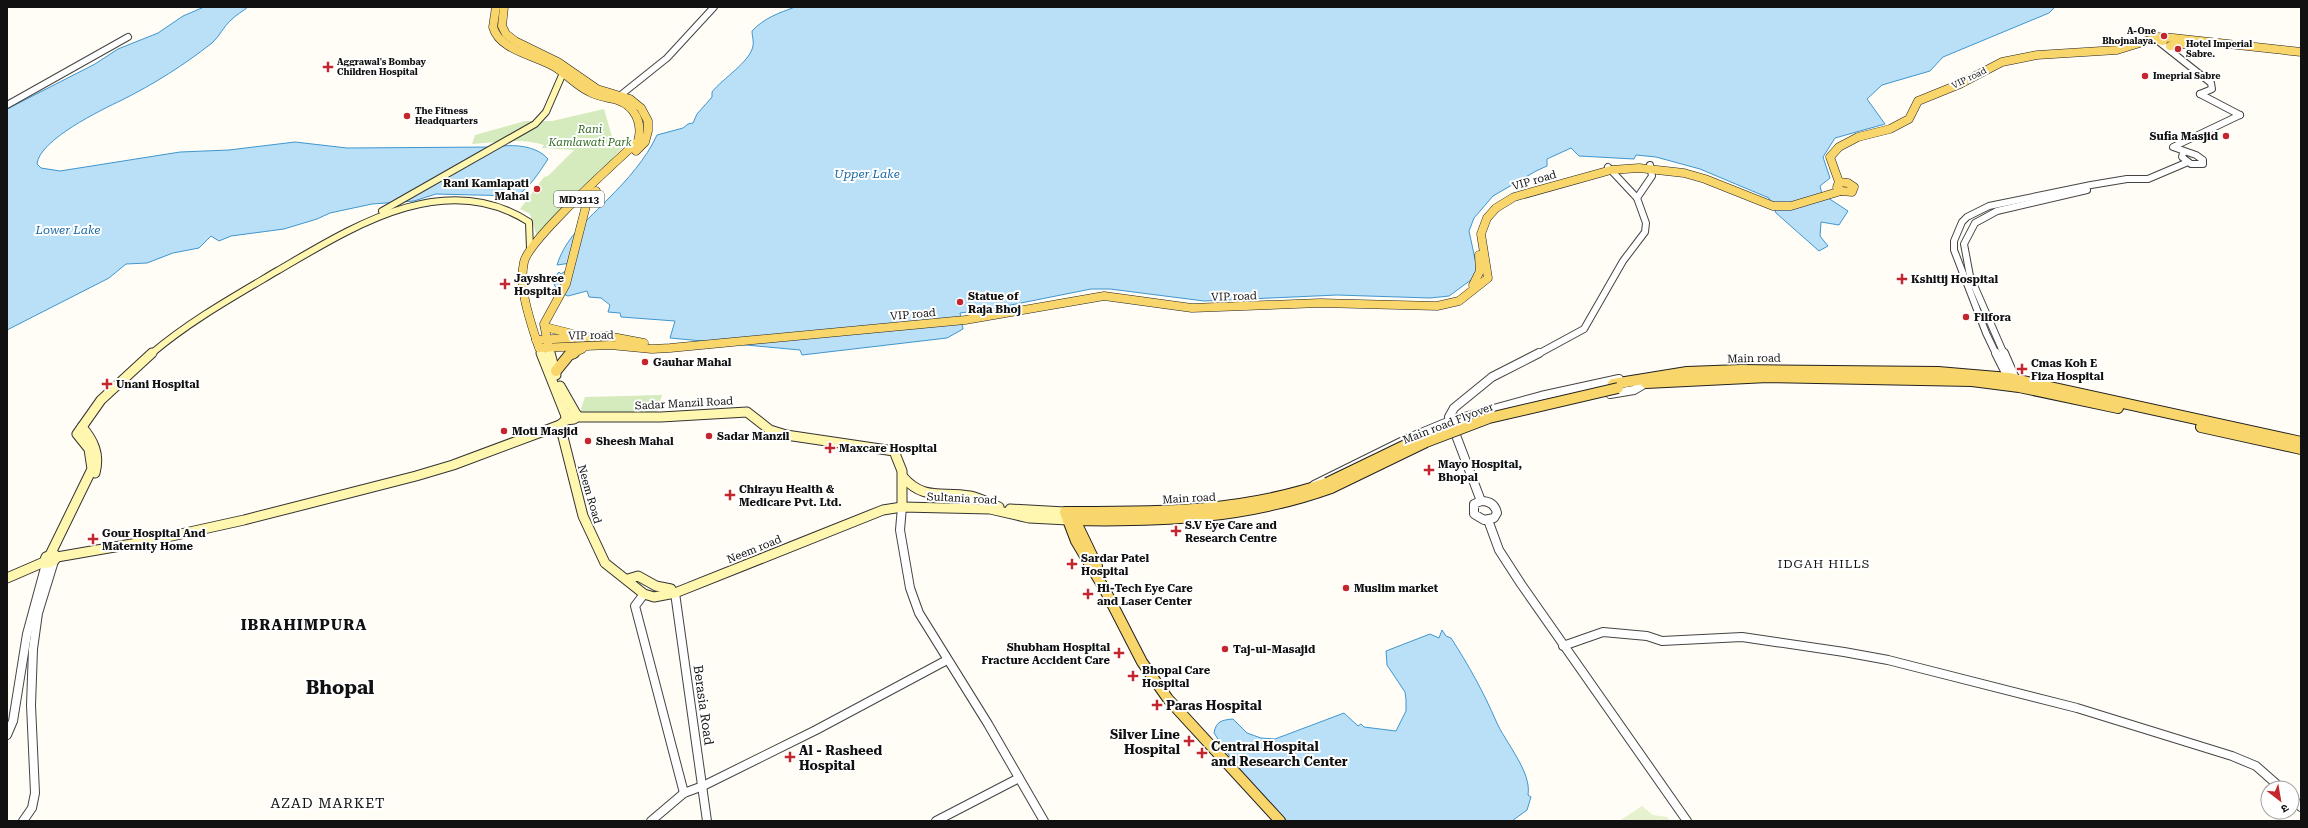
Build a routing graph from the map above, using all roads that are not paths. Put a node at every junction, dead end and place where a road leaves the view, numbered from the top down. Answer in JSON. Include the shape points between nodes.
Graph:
{"nodes":[{"id":1,"x":496,"y":7,"type":"edge"},
{"id":2,"x":504,"y":7,"type":"edge"},
{"id":3,"x":714,"y":7,"type":"edge"},
{"id":4,"x":121,"y":37,"type":"dead end"},
{"id":5,"x":128,"y":37,"type":"dead end"},
{"id":6,"x":2160,"y":40,"type":"junction"},
{"id":7,"x":2193,"y":43,"type":"junction"},
{"id":8,"x":2171,"y":49,"type":"junction"},
{"id":9,"x":2301,"y":54,"type":"edge"},
{"id":10,"x":561,"y":74,"type":"junction"},
{"id":11,"x":618,"y":98,"type":"junction"},
{"id":12,"x":7,"y":102,"type":"edge"},
{"id":13,"x":7,"y":105,"type":"edge"},
{"id":14,"x":2183,"y":153,"type":"junction"},
{"id":15,"x":2188,"y":162,"type":"junction"},
{"id":16,"x":1651,"y":166,"type":"junction"},
{"id":17,"x":1610,"y":169,"type":"junction"},
{"id":18,"x":2133,"y":180,"type":"junction"},
{"id":19,"x":1839,"y":187,"type":"junction"},
{"id":20,"x":1828,"y":192,"type":"junction"},
{"id":21,"x":1637,"y":198,"type":"junction"},
{"id":22,"x":346,"y":231,"type":"junction"},
{"id":23,"x":530,"y":249,"type":"junction"},
{"id":24,"x":545,"y":325,"type":"junction"},
{"id":25,"x":582,"y":336,"type":"junction"},
{"id":26,"x":548,"y":343,"type":"junction"},
{"id":27,"x":538,"y":344,"type":"junction"},
{"id":28,"x":592,"y":346,"type":"junction"},
{"id":29,"x":671,"y":346,"type":"junction"},
{"id":30,"x":556,"y":371,"type":"junction"},
{"id":31,"x":1645,"y":381,"type":"junction"},
{"id":32,"x":2014,"y":383,"type":"junction"},
{"id":33,"x":576,"y":415,"type":"junction"},
{"id":34,"x":564,"y":420,"type":"junction"},
{"id":35,"x":1450,"y":421,"type":"junction"},
{"id":36,"x":1455,"y":434,"type":"junction"},
{"id":37,"x":2301,"y":442,"type":"edge"},
{"id":38,"x":2301,"y":449,"type":"edge"},
{"id":39,"x":902,"y":475,"type":"junction"},
{"id":40,"x":1313,"y":492,"type":"junction"},
{"id":41,"x":1481,"y":501,"type":"junction"},
{"id":42,"x":990,"y":506,"type":"junction"},
{"id":43,"x":902,"y":507,"type":"junction"},
{"id":44,"x":1070,"y":516,"type":"junction"},
{"id":45,"x":1095,"y":520,"type":"junction"},
{"id":46,"x":1488,"y":520,"type":"junction"},
{"id":47,"x":1081,"y":535,"type":"junction"},
{"id":48,"x":51,"y":559,"type":"junction"},
{"id":49,"x":7,"y":578,"type":"edge"},
{"id":50,"x":628,"y":579,"type":"junction"},
{"id":51,"x":1105,"y":590,"type":"junction"},
{"id":52,"x":673,"y":591,"type":"junction"},
{"id":53,"x":644,"y":594,"type":"junction"},
{"id":54,"x":1562,"y":646,"type":"junction"},
{"id":55,"x":946,"y":660,"type":"junction"},
{"id":56,"x":32,"y":680,"type":"junction"},
{"id":57,"x":19,"y":684,"type":"junction"},
{"id":58,"x":7,"y":735,"type":"edge"},
{"id":59,"x":1019,"y":778,"type":"junction"},
{"id":60,"x":2272,"y":780,"type":"edge"},
{"id":61,"x":702,"y":786,"type":"junction"},
{"id":62,"x":684,"y":793,"type":"junction"},
{"id":63,"x":23,"y":821,"type":"edge"},
{"id":64,"x":651,"y":821,"type":"edge"},
{"id":65,"x":708,"y":821,"type":"edge"},
{"id":66,"x":936,"y":821,"type":"edge"},
{"id":67,"x":1044,"y":821,"type":"edge"},
{"id":68,"x":1280,"y":821,"type":"edge"},
{"id":69,"x":1687,"y":821,"type":"edge"}],
"edges":[{"from":1,"to":10,"type":"main road","number":"MD3113","via":[[492,23],[499,38]]},
{"from":2,"to":11,"type":"main road","number":"MD3113","via":[[502,26],[512,39],[558,62],[597,89]]},
{"from":3,"to":11,"type":"street","via":[[667,58]]},
{"from":4,"to":12,"type":"street"},
{"from":5,"to":13,"type":"street"},
{"from":6,"to":7,"type":"main road","name":"VIP road"},
{"from":6,"to":8,"type":"street"},
{"from":6,"to":9,"type":"main road","name":"VIP road"},
{"from":6,"to":19,"type":"main road","name":"VIP road","via":[[2117,50],[2067,52],[2002,62],[1960,84],[1918,101],[1909,120],[1890,129],[1858,137],[1832,152],[1830,157]]},
{"from":6,"to":19,"type":"main road","name":"VIP road","via":[[2120,52],[2055,56],[2006,64],[1964,87],[1923,103],[1914,122],[1894,132],[1861,140],[1837,154],[1836,158],[1848,183]]},
{"from":7,"to":8,"type":"main road"},
{"from":7,"to":9,"type":"main road","name":"VIP road"},
{"from":8,"to":14,"type":"street","via":[[2211,83],[2212,89],[2200,94],[2240,115],[2173,147]]},
{"from":10,"to":11,"type":"main road","number":"MD3113","via":[[590,92]]},
{"from":10,"to":22,"type":"main road","via":[[546,112],[535,124]]},
{"from":11,"to":23,"type":"main road","number":"MD3113","via":[[640,123],[642,130],[638,141]]},
{"from":11,"to":24,"type":"main road","number":"MD3113","via":[[630,99],[641,108],[648,121],[645,142],[588,198],[566,284]]},
{"from":14,"to":15,"type":"street","via":[[2182,157]]},
{"from":14,"to":15,"type":"street","via":[[2194,154],[2204,162],[2199,165]]},
{"from":15,"to":18,"type":"street","via":[[2148,179]]},
{"from":16,"to":17,"type":"main road","name":"VIP road"},
{"from":16,"to":20,"type":"main road","name":"VIP road","via":[[1700,174],[1755,197],[1781,202]]},
{"from":16,"to":20,"type":"main road","name":"VIP road","via":[[1705,179],[1773,206],[1791,206]]},
{"from":16,"to":21,"type":"street","via":[[1652,176]]},
{"from":17,"to":21,"type":"street"},
{"from":17,"to":29,"type":"main road","name":"VIP road","via":[[1501,202],[1481,227],[1480,237],[1489,270],[1488,278],[1459,301],[1449,305],[1320,304],[1192,308],[1104,296],[964,318]]},
{"from":18,"to":32,"type":"street","via":[[2015,206],[1991,213],[1975,223],[1964,244],[1966,260]]},
{"from":18,"to":32,"type":"street","via":[[2088,185],[1989,206],[1966,217],[1962,222],[1954,241],[1954,250],[1986,333]]},
{"from":19,"to":20,"type":"main road","name":"VIP road"},
{"from":21,"to":35,"type":"street","via":[[1646,223],[1645,232],[1623,261],[1584,329],[1492,377],[1454,408],[1449,417]]},
{"from":22,"to":23,"type":"main road","via":[[390,212],[446,202],[473,201],[504,208],[529,222]]},
{"from":22,"to":48,"type":"main road","via":[[174,335],[92,410],[82,427],[95,446],[98,463],[91,485]]},
{"from":23,"to":27,"type":"main road","number":"MD3113","via":[[524,262],[528,315]]},
{"from":24,"to":25,"type":"main road"},
{"from":24,"to":26,"type":"main road"},
{"from":25,"to":26,"type":"main road","name":"VIP road"},
{"from":25,"to":29,"type":"main road","name":"VIP road","via":[[607,336]]},
{"from":26,"to":27,"type":"main road","name":"VIP road"},
{"from":26,"to":28,"type":"main road","name":"VIP road"},
{"from":26,"to":30,"type":"main road"},
{"from":27,"to":34,"type":"main road","name":"Neem Road"},
{"from":28,"to":29,"type":"main road","name":"VIP road"},
{"from":28,"to":30,"type":"main road","via":[[569,355]]},
{"from":30,"to":33,"type":"main road","via":[[563,394]]},
{"from":31,"to":32,"type":"main road","via":[[1799,376]]},
{"from":31,"to":32,"type":"main road","name":"Main road","via":[[1714,370],[1799,369],[1970,374]]},
{"from":31,"to":35,"type":"street","via":[[1630,377],[1591,384],[1503,405]]},
{"from":31,"to":36,"type":"street","via":[[1634,390],[1513,415]]},
{"from":31,"to":40,"type":"main road","name":"Main road Flyover","bridge":true,"via":[[1615,386],[1490,418],[1426,442]]},
{"from":32,"to":37,"type":"main road"},
{"from":32,"to":38,"type":"main road"},
{"from":33,"to":34,"type":"main road","via":[[572,413]]},
{"from":33,"to":39,"type":"main road","name":"Sadar Manzil Road","via":[[661,417],[747,412],[770,430],[786,435],[894,451],[899,458]]},
{"from":34,"to":48,"type":"main road","via":[[453,465],[416,476],[222,525]]},
{"from":34,"to":50,"type":"main road","name":"Neem Road","via":[[583,516],[598,552],[607,566]]},
{"from":35,"to":36,"type":"street"},
{"from":35,"to":40,"type":"street","via":[[1315,483]]},
{"from":36,"to":40,"type":"street","via":[[1334,490]]},
{"from":36,"to":41,"type":"street"},
{"from":39,"to":42,"type":"main road","name":"Sultania road","via":[[916,491],[971,497]]},
{"from":39,"to":43,"type":"main road","name":"Sadar Manzil Road"},
{"from":40,"to":44,"type":"main road","name":"Main road","via":[[1223,508]]},
{"from":40,"to":45,"type":"main road","name":"Main road","via":[[1276,506],[1196,518]]},
{"from":41,"to":46,"type":"street","via":[[1492,504],[1496,510],[1496,516]]},
{"from":41,"to":46,"type":"street","via":[[1474,504],[1472,510],[1476,517]]},
{"from":42,"to":43,"type":"main road","name":"Sultania road"},
{"from":42,"to":44,"type":"main road","name":"Sultania road","via":[[1029,518]]},
{"from":43,"to":52,"type":"main road","name":"Neem road","via":[[883,510]]},
{"from":43,"to":55,"type":"street","via":[[900,530],[910,588],[920,613]]},
{"from":44,"to":45,"type":"main road","name":"Main road"},
{"from":44,"to":47,"type":"main road"},
{"from":44,"to":51,"type":"main road","via":[[1076,541]]},
{"from":45,"to":47,"type":"main road"},
{"from":46,"to":54,"type":"street","via":[[1499,550]]},
{"from":47,"to":51,"type":"main road","via":[[1103,578]]},
{"from":48,"to":49,"type":"main road"},
{"from":48,"to":56,"type":"street","via":[[38,613],[32,652]]},
{"from":48,"to":57,"type":"street","via":[[27,634]]},
{"from":50,"to":52,"type":"main road","via":[[638,576],[656,586]]},
{"from":50,"to":53,"type":"main road"},
{"from":51,"to":68,"type":"main road","via":[[1142,662],[1168,699]]},
{"from":52,"to":53,"type":"main road","name":"Neem road","via":[[654,597]]},
{"from":52,"to":61,"type":"street","name":"Berasia Road"},
{"from":53,"to":62,"type":"street","via":[[636,606]]},
{"from":54,"to":60,"type":"street","via":[[1603,632],[1647,636],[1662,641],[1742,637],[1888,660],[2077,708],[2232,756],[2256,766]]},
{"from":54,"to":69,"type":"street"},
{"from":55,"to":59,"type":"street","via":[[988,724]]},
{"from":55,"to":61,"type":"street","via":[[816,730]]},
{"from":56,"to":57,"type":"street"},
{"from":56,"to":63,"type":"street","via":[[30,714],[36,798],[29,815]]},
{"from":57,"to":58,"type":"street","via":[[13,721]]},
{"from":59,"to":66,"type":"street"},
{"from":59,"to":67,"type":"street"},
{"from":61,"to":62,"type":"street"},
{"from":61,"to":65,"type":"street","name":"Berasia Road"},
{"from":62,"to":64,"type":"street"}]}
